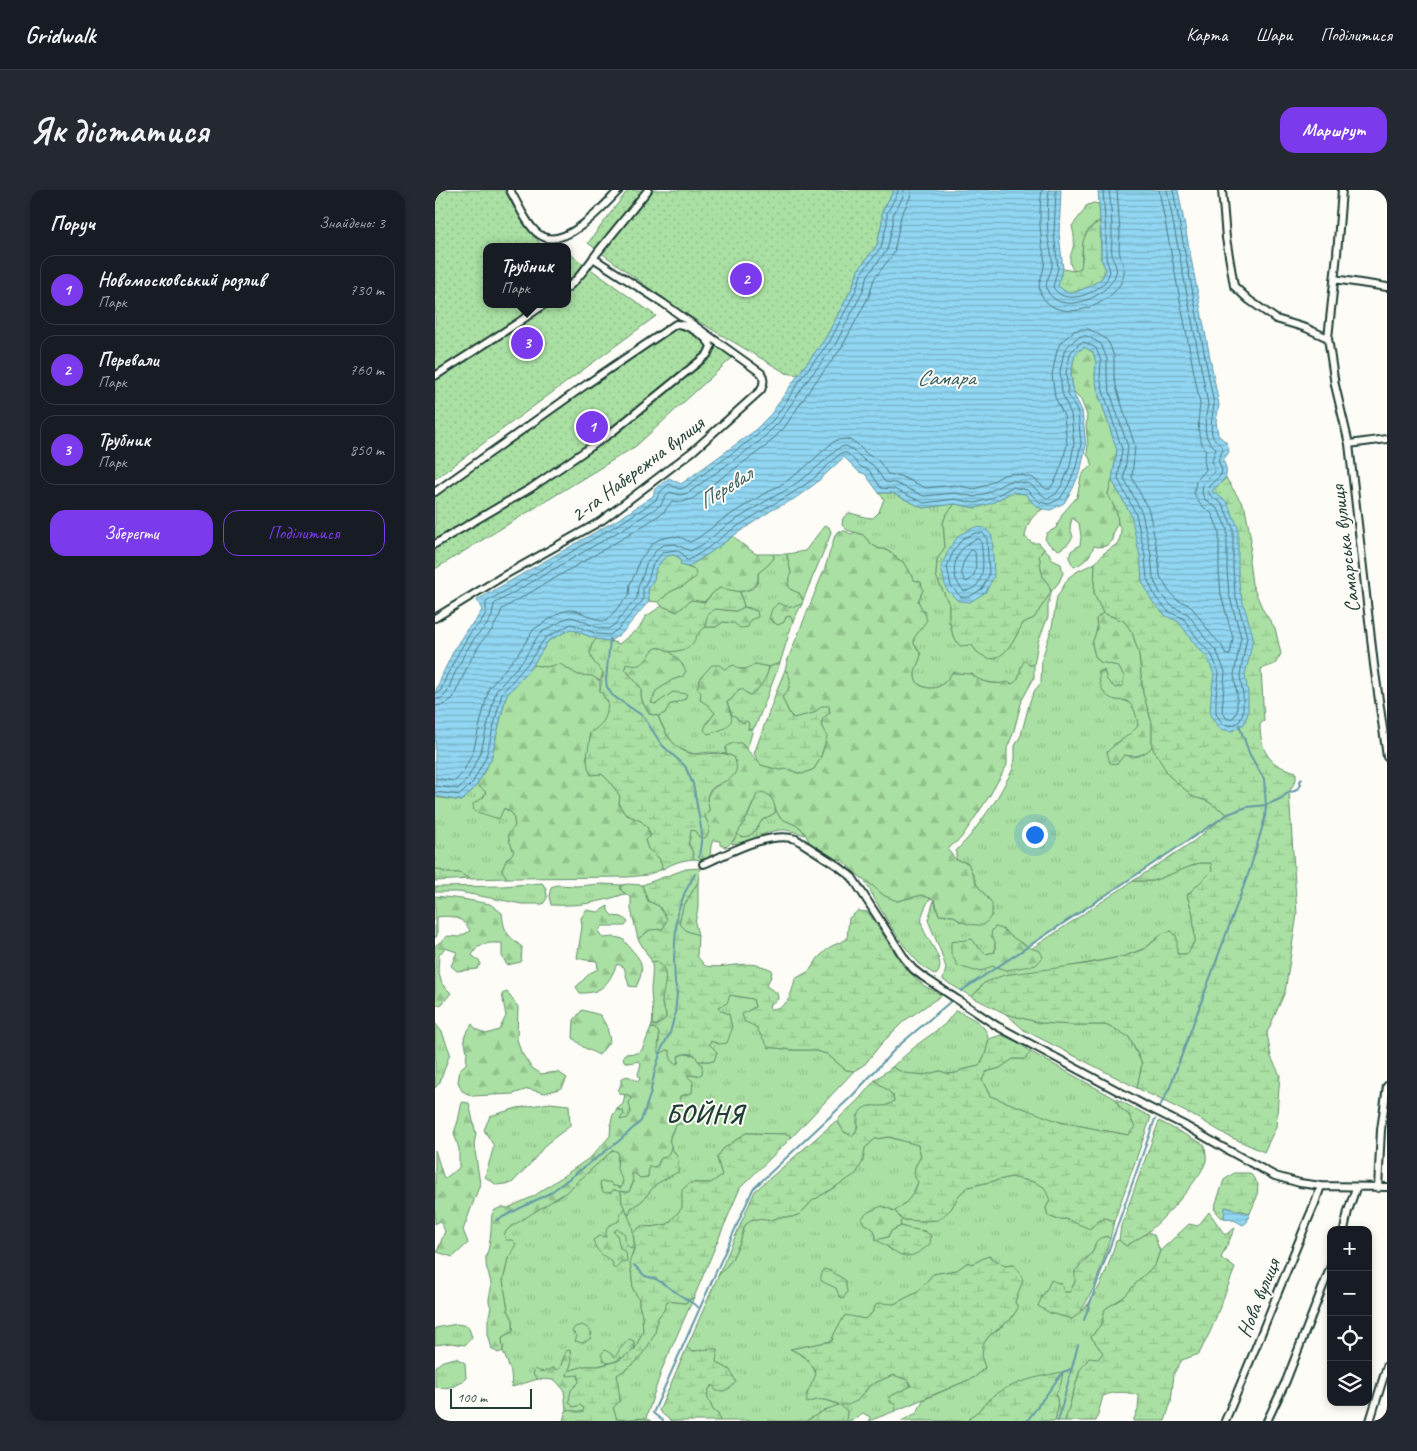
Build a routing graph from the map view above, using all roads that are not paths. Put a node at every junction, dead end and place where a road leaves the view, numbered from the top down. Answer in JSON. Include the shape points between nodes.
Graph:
{"nodes":[{"id":1,"x":510,"y":190,"type":"edge"},
{"id":2,"x":619,"y":190,"type":"edge"},
{"id":3,"x":648,"y":190,"type":"edge"},
{"id":4,"x":1222,"y":190,"type":"edge"},
{"id":5,"x":1342,"y":190,"type":"edge"},
{"id":6,"x":593,"y":258,"type":"junction"},
{"id":7,"x":1334,"y":279,"type":"junction"},
{"id":8,"x":571,"y":285,"type":"edge"},
{"id":9,"x":1387,"y":287,"type":"edge"},
{"id":10,"x":539,"y":308,"type":"edge"},
{"id":11,"x":1328,"y":338,"type":"junction"},
{"id":12,"x":435,"y":376,"type":"edge"},
{"id":13,"x":1387,"y":439,"type":"edge"},
{"id":14,"x":1349,"y":444,"type":"junction"},
{"id":15,"x":435,"y":492,"type":"edge"},
{"id":16,"x":435,"y":544,"type":"edge"},
{"id":17,"x":435,"y":618,"type":"edge"},
{"id":18,"x":1387,"y":757,"type":"edge"},
{"id":19,"x":703,"y":864,"type":"dead end"},
{"id":20,"x":1387,"y":1086,"type":"edge"},
{"id":21,"x":1321,"y":1186,"type":"junction"},
{"id":22,"x":1387,"y":1187,"type":"edge"},
{"id":23,"x":1356,"y":1188,"type":"junction"},
{"id":24,"x":1378,"y":1188,"type":"junction"},
{"id":25,"x":1344,"y":1226,"type":"edge"},
{"id":26,"x":1329,"y":1271,"type":"edge"},
{"id":27,"x":1387,"y":1366,"type":"edge"},
{"id":28,"x":1225,"y":1421,"type":"edge"},
{"id":29,"x":1267,"y":1421,"type":"edge"},
{"id":30,"x":1370,"y":1421,"type":"edge"}],
"edges":[{"from":1,"to":2,"type":"street","via":[[539,235],[553,238],[585,224]]},
{"from":3,"to":6,"type":"street"},
{"from":4,"to":11,"type":"street","via":[[1234,286],[1276,319]]},
{"from":5,"to":7,"type":"street","name":"Самарська вулиця"},
{"from":6,"to":8,"type":"street"},
{"from":6,"to":17,"type":"street","name":"2-га Набережна вулиця","via":[[761,373],[764,385],[710,437],[601,521]]},
{"from":7,"to":9,"type":"street"},
{"from":7,"to":11,"type":"street","name":"Самарська вулиця"},
{"from":10,"to":12,"type":"street"},
{"from":11,"to":14,"type":"street","name":"Самарська вулиця"},
{"from":13,"to":14,"type":"street"},
{"from":14,"to":18,"type":"street","name":"Самарська вулиця"},
{"from":15,"to":16,"type":"street","via":[[676,324],[687,326],[710,343],[707,355],[611,433],[531,488]]},
{"from":19,"to":21,"type":"street","via":[[771,838],[788,836],[795,839],[852,878],[905,959],[937,987],[997,1026],[1275,1176]]},
{"from":20,"to":24,"type":"street"},
{"from":21,"to":23,"type":"street"},
{"from":21,"to":28,"type":"street","name":"Нова вулиця"},
{"from":22,"to":24,"type":"street"},
{"from":23,"to":24,"type":"street"},
{"from":23,"to":25,"type":"street"},
{"from":26,"to":29,"type":"street"},
{"from":27,"to":30,"type":"street"}]}
